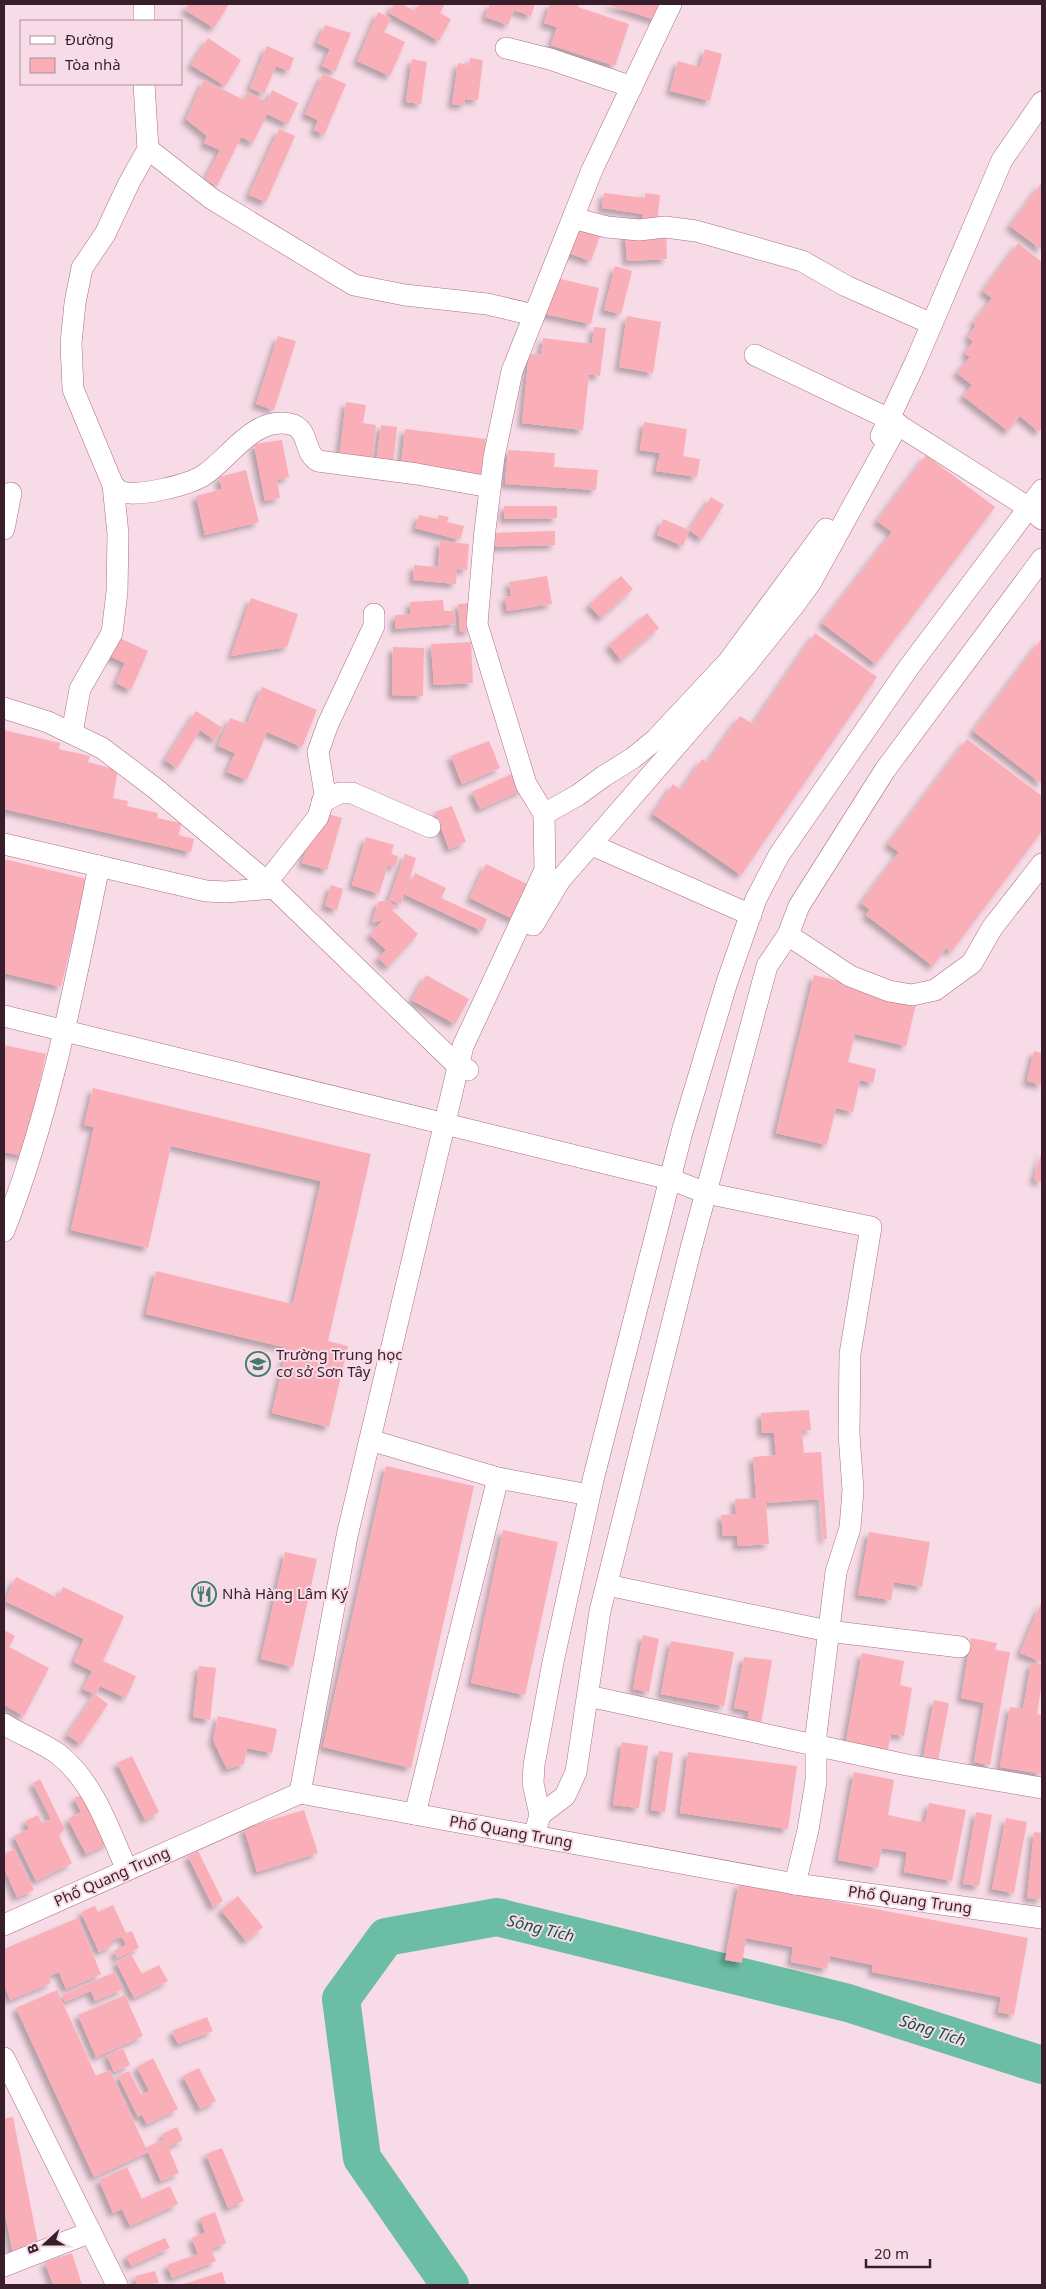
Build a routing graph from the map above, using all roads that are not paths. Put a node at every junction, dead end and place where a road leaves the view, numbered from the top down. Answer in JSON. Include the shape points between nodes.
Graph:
{"nodes":[{"id":1,"x":144,"y":4,"type":"edge"},
{"id":2,"x":671,"y":4,"type":"edge"},
{"id":3,"x":144,"y":20,"type":"edge"},
{"id":4,"x":506,"y":48,"type":"dead end"},
{"id":5,"x":144,"y":85,"type":"edge"},
{"id":6,"x":632,"y":87,"type":"junction"},
{"id":7,"x":1042,"y":102,"type":"edge"},
{"id":8,"x":148,"y":149,"type":"junction"},
{"id":9,"x":573,"y":218,"type":"junction"},
{"id":10,"x":534,"y":315,"type":"junction"},
{"id":11,"x":932,"y":324,"type":"junction"},
{"id":12,"x":755,"y":355,"type":"dead end"},
{"id":13,"x":893,"y":422,"type":"junction"},
{"id":14,"x":113,"y":485,"type":"junction"},
{"id":15,"x":490,"y":487,"type":"junction"},
{"id":16,"x":1042,"y":490,"type":"edge"},
{"id":17,"x":11,"y":493,"type":"dead end"},
{"id":18,"x":1036,"y":513,"type":"edge"},
{"id":19,"x":4,"y":529,"type":"edge"},
{"id":20,"x":1042,"y":559,"type":"edge"},
{"id":21,"x":374,"y":614,"type":"dead end"},
{"id":22,"x":4,"y":708,"type":"edge"},
{"id":23,"x":72,"y":733,"type":"junction"},
{"id":24,"x":322,"y":802,"type":"junction"},
{"id":25,"x":544,"y":814,"type":"junction"},
{"id":26,"x":430,"y":827,"type":"dead end"},
{"id":27,"x":4,"y":844,"type":"edge"},
{"id":28,"x":592,"y":845,"type":"junction"},
{"id":29,"x":1042,"y":864,"type":"edge"},
{"id":30,"x":99,"y":866,"type":"junction"},
{"id":31,"x":270,"y":885,"type":"junction"},
{"id":32,"x":751,"y":915,"type":"junction"},
{"id":33,"x":788,"y":935,"type":"junction"},
{"id":34,"x":4,"y":1016,"type":"edge"},
{"id":35,"x":65,"y":1031,"type":"junction"},
{"id":36,"x":458,"y":1066,"type":"junction"},
{"id":37,"x":445,"y":1123,"type":"junction"},
{"id":38,"x":670,"y":1178,"type":"junction"},
{"id":39,"x":12,"y":1190,"type":"edge"},
{"id":40,"x":706,"y":1193,"type":"junction"},
{"id":41,"x":4,"y":1231,"type":"edge"},
{"id":42,"x":370,"y":1440,"type":"junction"},
{"id":43,"x":498,"y":1478,"type":"junction"},
{"id":44,"x":589,"y":1495,"type":"junction"},
{"id":45,"x":607,"y":1586,"type":"junction"},
{"id":46,"x":828,"y":1631,"type":"junction"},
{"id":47,"x":960,"y":1647,"type":"dead end"},
{"id":48,"x":588,"y":1696,"type":"junction"},
{"id":49,"x":4,"y":1724,"type":"edge"},
{"id":50,"x":816,"y":1744,"type":"junction"},
{"id":51,"x":1042,"y":1788,"type":"edge"},
{"id":52,"x":300,"y":1793,"type":"junction"},
{"id":53,"x":415,"y":1814,"type":"junction"},
{"id":54,"x":540,"y":1815,"type":"junction"},
{"id":55,"x":534,"y":1836,"type":"junction"},
{"id":56,"x":127,"y":1870,"type":"junction"},
{"id":57,"x":795,"y":1884,"type":"junction"},
{"id":58,"x":1042,"y":1918,"type":"edge"},
{"id":59,"x":4,"y":1925,"type":"edge"},
{"id":60,"x":4,"y":2058,"type":"edge"},
{"id":61,"x":91,"y":2232,"type":"junction"},
{"id":62,"x":4,"y":2266,"type":"edge"},
{"id":63,"x":117,"y":2285,"type":"edge"}],
"edges":[{"from":1,"to":3,"type":"street"},
{"from":2,"to":6,"type":"street"},
{"from":4,"to":6,"type":"street","via":[[550,59]]},
{"from":5,"to":8,"type":"street"},
{"from":6,"to":9,"type":"street"},
{"from":7,"to":11,"type":"street","via":[[1002,160]]},
{"from":8,"to":10,"type":"street","via":[[212,199],[354,285],[405,296],[487,304]]},
{"from":8,"to":14,"type":"street","via":[[105,234],[82,268],[75,303],[71,343],[73,389]]},
{"from":9,"to":10,"type":"street"},
{"from":9,"to":11,"type":"street","via":[[608,227],[640,230],[665,227],[696,231],[802,261],[846,286]]},
{"from":10,"to":15,"type":"street","via":[[512,371]]},
{"from":11,"to":13,"type":"street"},
{"from":12,"to":13,"type":"street"},
{"from":13,"to":18,"type":"street"},
{"from":13,"to":25,"type":"street","via":[[815,546],[728,662],[656,739],[578,795]]},
{"from":13,"to":28,"type":"street","via":[[811,582]]},
{"from":14,"to":15,"type":"street","via":[[120,492],[133,493],[187,482],[204,475],[246,438],[279,423],[291,424],[302,431],[310,454],[318,461]]},
{"from":14,"to":23,"type":"street","via":[[118,534],[112,634],[80,688]]},
{"from":15,"to":25,"type":"street","via":[[477,624],[526,784]]},
{"from":16,"to":18,"type":"street"},
{"from":17,"to":19,"type":"street"},
{"from":18,"to":32,"type":"street","via":[[909,667],[779,855]]},
{"from":20,"to":33,"type":"street","via":[[885,770],[799,906]]},
{"from":21,"to":24,"type":"street","via":[[374,626],[318,752],[324,794]]},
{"from":22,"to":23,"type":"street"},
{"from":23,"to":31,"type":"street","via":[[102,748],[156,789]]},
{"from":24,"to":26,"type":"street","via":[[340,793],[352,793]]},
{"from":24,"to":31,"type":"street","via":[[318,817]]},
{"from":25,"to":36,"type":"street","via":[[545,870],[463,1046]]},
{"from":27,"to":30,"type":"street"},
{"from":28,"to":32,"type":"street"},
{"from":28,"to":36,"type":"street","via":[[560,880],[516,956],[486,1022],[469,1070]]},
{"from":29,"to":33,"type":"street","via":[[992,928],[972,963],[935,990],[912,996],[889,991],[850,976]]},
{"from":30,"to":31,"type":"street","via":[[206,891],[226,892]]},
{"from":30,"to":35,"type":"street"},
{"from":31,"to":36,"type":"street"},
{"from":32,"to":38,"type":"street","via":[[724,992]]},
{"from":33,"to":40,"type":"street","via":[[767,966]]},
{"from":34,"to":35,"type":"street"},
{"from":35,"to":37,"type":"street"},
{"from":35,"to":39,"type":"street"},
{"from":36,"to":37,"type":"street"},
{"from":37,"to":38,"type":"street"},
{"from":37,"to":42,"type":"street"},
{"from":38,"to":40,"type":"street"},
{"from":38,"to":44,"type":"street"},
{"from":39,"to":41,"type":"street"},
{"from":40,"to":45,"type":"street"},
{"from":40,"to":46,"type":"street","via":[[871,1227],[850,1354],[849,1434],[853,1490],[850,1528],[836,1572]]},
{"from":42,"to":43,"type":"street"},
{"from":42,"to":52,"type":"street","via":[[347,1536]]},
{"from":43,"to":44,"type":"street"},
{"from":43,"to":53,"type":"street"},
{"from":44,"to":54,"type":"street","via":[[534,1765],[533,1783]]},
{"from":45,"to":46,"type":"street"},
{"from":45,"to":48,"type":"street","via":[[600,1611]]},
{"from":46,"to":47,"type":"street"},
{"from":46,"to":50,"type":"street"},
{"from":48,"to":50,"type":"street"},
{"from":48,"to":54,"type":"street","via":[[576,1772],[566,1796]]},
{"from":49,"to":56,"type":"street","via":[[56,1753],[73,1767],[95,1801]]},
{"from":50,"to":51,"type":"street"},
{"from":50,"to":57,"type":"street","via":[[816,1781]]},
{"from":52,"to":53,"type":"street","name":"Phố Quang Trung"},
{"from":52,"to":56,"type":"street","name":"Phố Quang Trung"},
{"from":53,"to":55,"type":"street","name":"Phố Quang Trung"},
{"from":54,"to":55,"type":"street"},
{"from":55,"to":57,"type":"street","name":"Phố Quang Trung"},
{"from":56,"to":59,"type":"street","name":"Phố Quang Trung"},
{"from":57,"to":58,"type":"street","name":"Phố Quang Trung"},
{"from":60,"to":61,"type":"street"},
{"from":61,"to":62,"type":"street"},
{"from":61,"to":63,"type":"street"}]}
